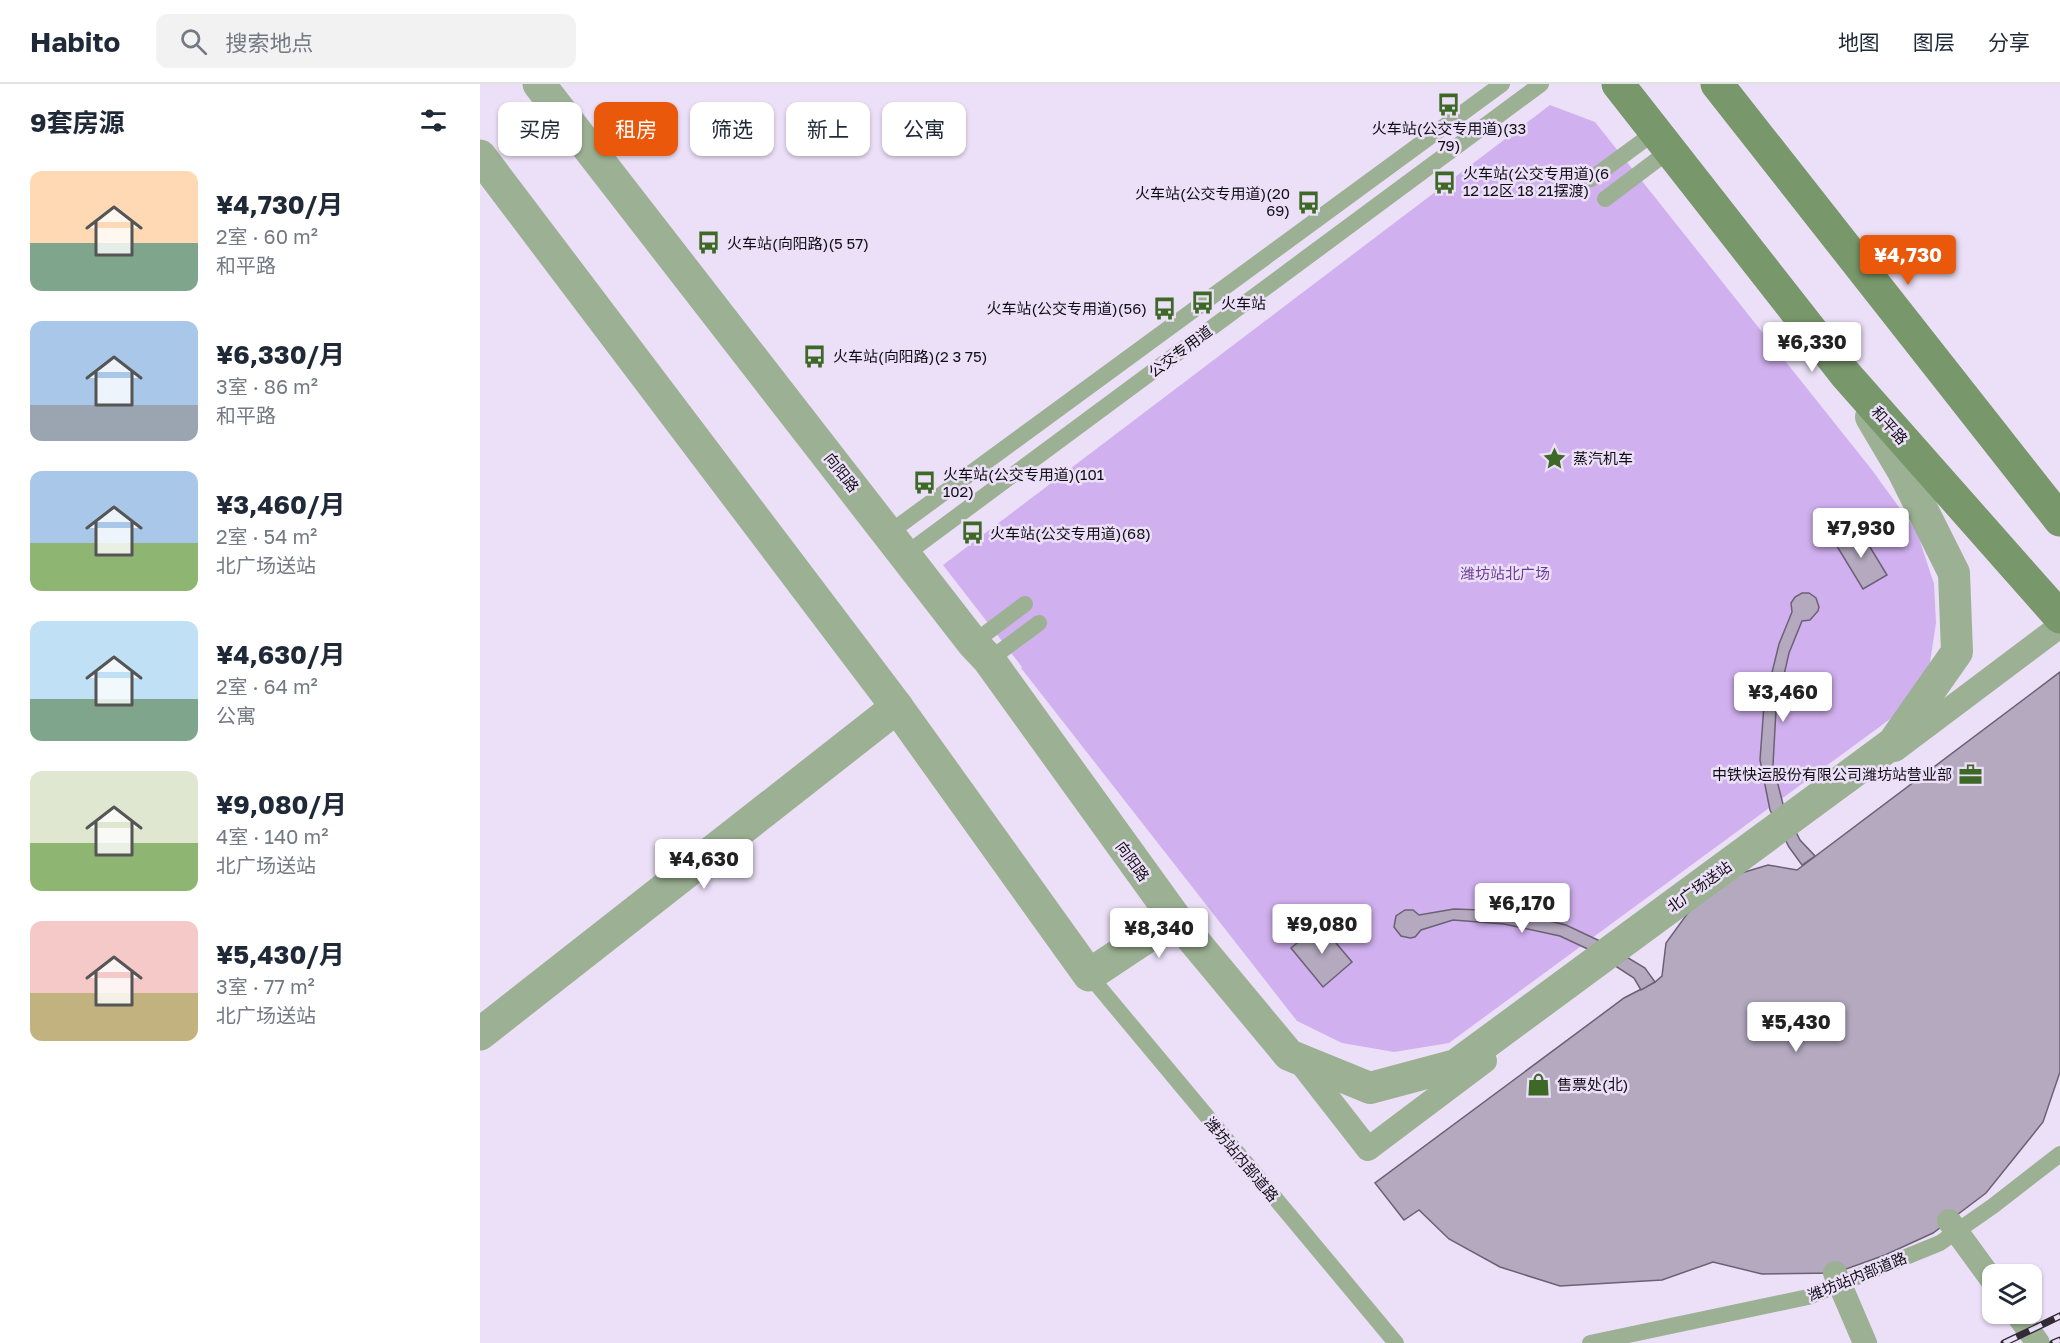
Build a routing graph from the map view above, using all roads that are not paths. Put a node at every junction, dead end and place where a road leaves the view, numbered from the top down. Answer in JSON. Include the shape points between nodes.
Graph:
{"nodes":[{"id":1,"x":539,"y":84,"type":"edge"},
{"id":2,"x":1502,"y":84,"type":"edge"},
{"id":3,"x":1541,"y":84,"type":"edge"},
{"id":4,"x":1618,"y":84,"type":"edge"},
{"id":5,"x":1720,"y":85,"type":"edge"},
{"id":6,"x":1663,"y":141,"type":"junction"},
{"id":7,"x":480,"y":156,"type":"edge"},
{"id":8,"x":1591,"y":180,"type":"dead end"},
{"id":9,"x":1605,"y":199,"type":"dead end"},
{"id":10,"x":1846,"y":375,"type":"junction"},
{"id":11,"x":2060,"y":520,"type":"edge"},
{"id":12,"x":898,"y":544,"type":"junction"},
{"id":13,"x":1025,"y":604,"type":"dead end"},
{"id":14,"x":2060,"y":617,"type":"edge"},
{"id":15,"x":1039,"y":623,"type":"dead end"},
{"id":16,"x":2060,"y":626,"type":"edge"},
{"id":17,"x":981,"y":652,"type":"junction"},
{"id":18,"x":897,"y":707,"type":"junction"},
{"id":19,"x":1175,"y":918,"type":"junction"},
{"id":20,"x":1089,"y":975,"type":"junction"},
{"id":21,"x":480,"y":1034,"type":"edge"},
{"id":22,"x":2060,"y":1154,"type":"edge"},
{"id":23,"x":1949,"y":1221,"type":"dead end"},
{"id":24,"x":1982,"y":1266,"type":"edge"},
{"id":25,"x":1835,"y":1273,"type":"dead end"},
{"id":26,"x":2024,"y":1324,"type":"edge"},
{"id":27,"x":1396,"y":1343,"type":"edge"},
{"id":28,"x":1590,"y":1343,"type":"edge"},
{"id":29,"x":1865,"y":1343,"type":"edge"},
{"id":30,"x":2038,"y":1343,"type":"edge"}],
"edges":[{"from":1,"to":12,"type":"street","name":"向阳路"},
{"from":2,"to":12,"type":"lane","name":"公交专用道"},
{"from":3,"to":12,"type":"lane","name":"公交专用道"},
{"from":4,"to":6,"type":"main road","name":"和平路"},
{"from":5,"to":11,"type":"main road"},
{"from":6,"to":8,"type":"lane"},
{"from":6,"to":9,"type":"lane"},
{"from":6,"to":10,"type":"main road","name":"和平路"},
{"from":7,"to":18,"type":"street"},
{"from":10,"to":14,"type":"main road","name":"和平路"},
{"from":10,"to":19,"type":"street","name":"北广场送站","via":[[1903,471],[1953,573],[1957,652],[1893,743],[1456,1065],[1370,1088],[1289,1056]]},
{"from":12,"to":17,"type":"street","name":"向阳路"},
{"from":13,"to":17,"type":"lane"},
{"from":15,"to":17,"type":"lane"},
{"from":16,"to":19,"type":"street","via":[[1368,1149],[1189,921]]},
{"from":17,"to":19,"type":"street","name":"向阳路"},
{"from":18,"to":20,"type":"street"},
{"from":18,"to":21,"type":"street"},
{"from":19,"to":20,"type":"street"},
{"from":20,"to":27,"type":"lane","name":"潍坊站内部道路"},
{"from":22,"to":28,"type":"lane","name":"潍坊站内部道路","via":[[1940,1243],[1808,1297]]},
{"from":23,"to":24,"type":"street"},
{"from":25,"to":29,"type":"street"},
{"from":26,"to":30,"type":"street"}]}
